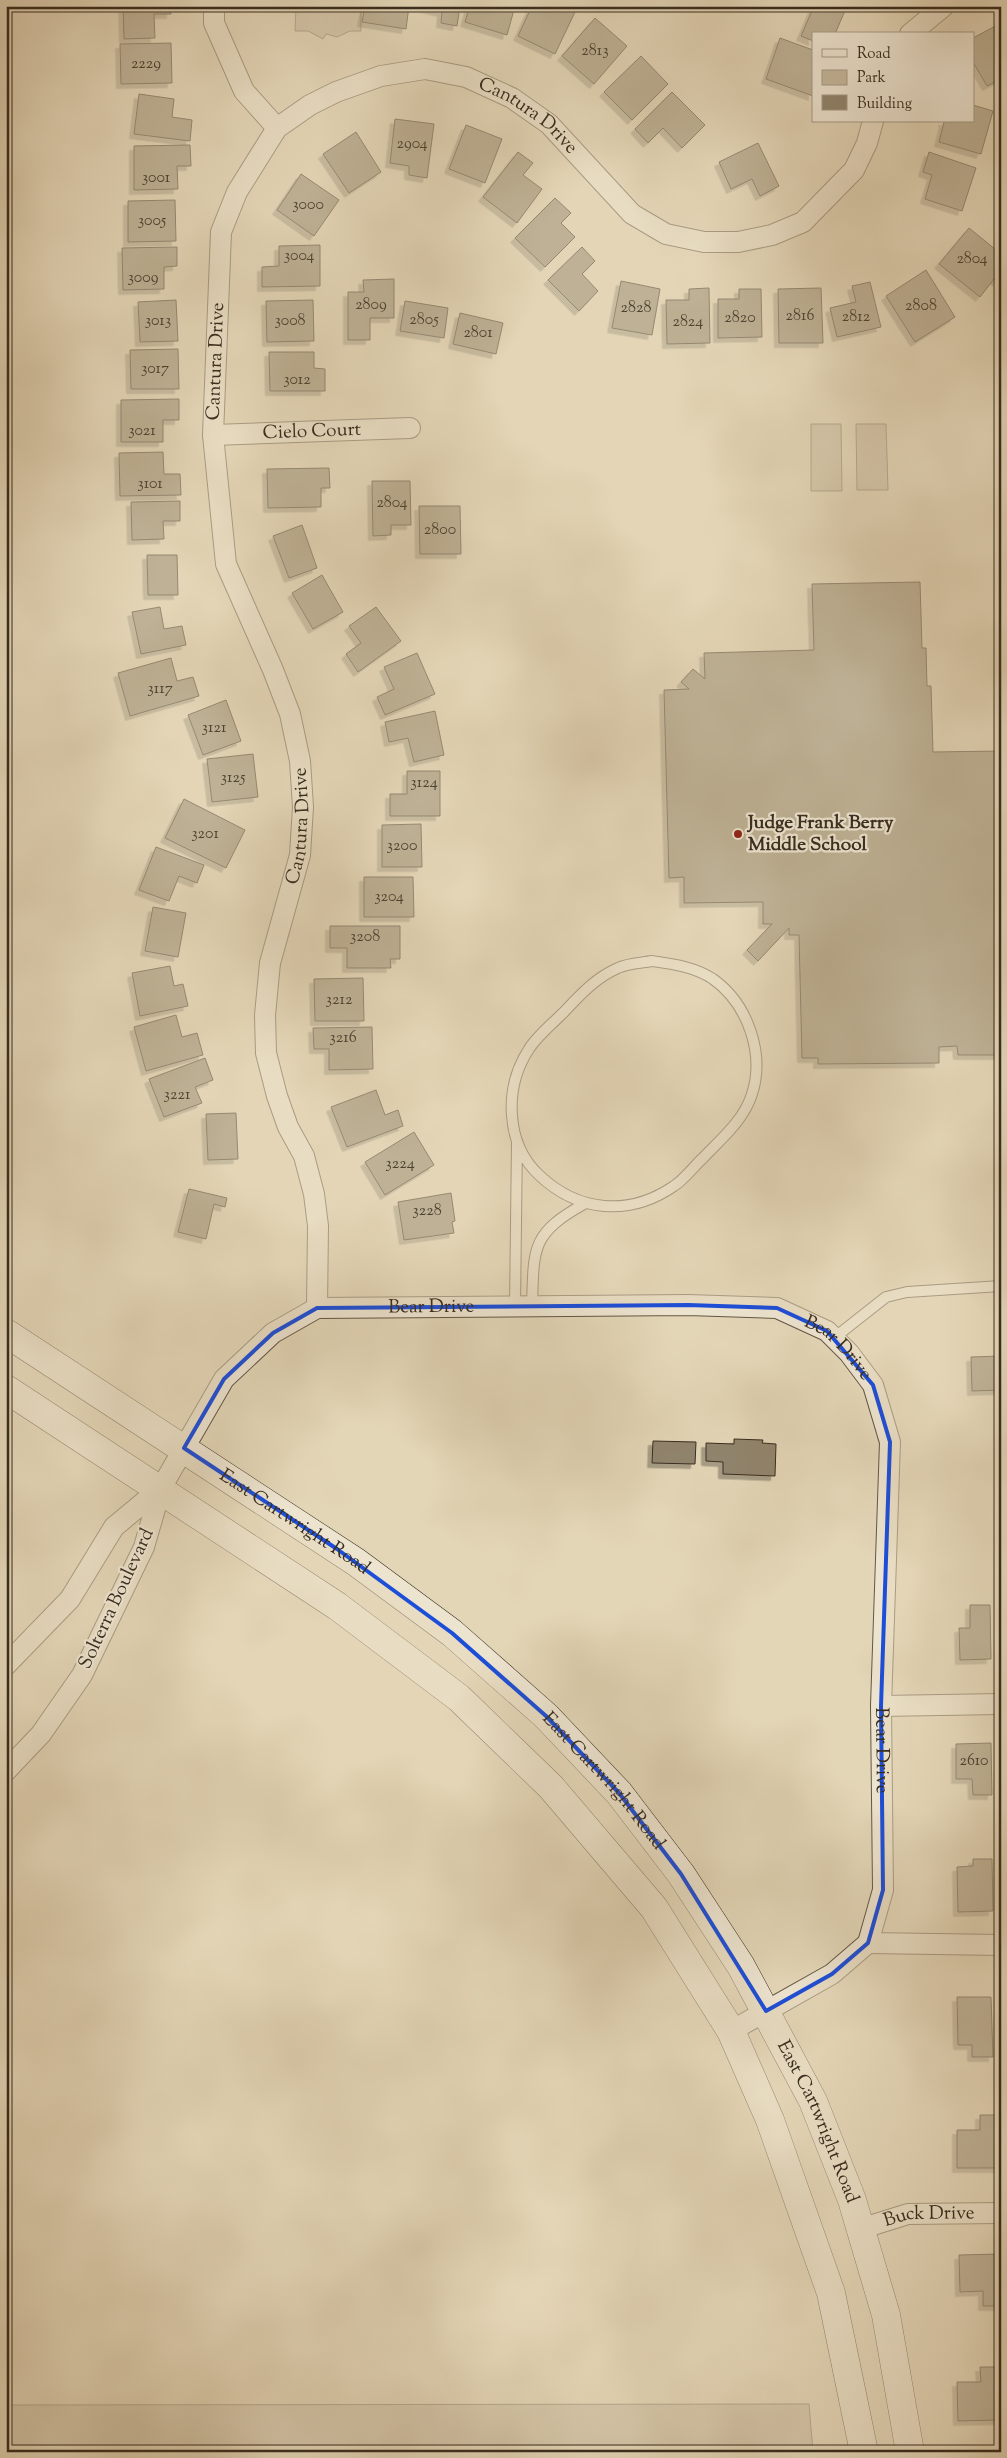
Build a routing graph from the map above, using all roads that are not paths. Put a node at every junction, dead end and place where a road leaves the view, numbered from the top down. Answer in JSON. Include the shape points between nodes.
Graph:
{"nodes":[{"id":1,"x":214,"y":6,"type":"edge"},
{"id":2,"x":944,"y":6,"type":"edge"},
{"id":3,"x":912,"y":32,"type":"edge"},
{"id":4,"x":874,"y":122,"type":"edge"},
{"id":5,"x":277,"y":128,"type":"junction"},
{"id":6,"x":410,"y":428,"type":"dead end"},
{"id":7,"x":213,"y":435,"type":"junction"},
{"id":8,"x":516,"y":1140,"type":"junction"},
{"id":9,"x":584,"y":1204,"type":"junction"},
{"id":10,"x":1001,"y":1286,"type":"edge"},
{"id":11,"x":524,"y":1306,"type":"junction"},
{"id":12,"x":317,"y":1308,"type":"junction"},
{"id":13,"x":6,"y":1333,"type":"edge"},
{"id":14,"x":834,"y":1338,"type":"junction"},
{"id":15,"x":6,"y":1389,"type":"edge"},
{"id":16,"x":184,"y":1448,"type":"junction"},
{"id":17,"x":161,"y":1488,"type":"junction"},
{"id":18,"x":6,"y":1665,"type":"edge"},
{"id":19,"x":1001,"y":1704,"type":"edge"},
{"id":20,"x":881,"y":1706,"type":"junction"},
{"id":21,"x":6,"y":1771,"type":"edge"},
{"id":22,"x":868,"y":1943,"type":"junction"},
{"id":23,"x":1001,"y":1945,"type":"edge"},
{"id":24,"x":766,"y":2010,"type":"junction"},
{"id":25,"x":731,"y":2031,"type":"junction"},
{"id":26,"x":1001,"y":2213,"type":"edge"},
{"id":27,"x":860,"y":2229,"type":"junction"},
{"id":28,"x":864,"y":2452,"type":"edge"},
{"id":29,"x":910,"y":2452,"type":"edge"}],
"edges":[{"from":1,"to":5,"type":"street","via":[[214,23],[244,91]]},
{"from":2,"to":3,"type":"street"},
{"from":4,"to":5,"type":"street","name":"Cantura Drive","via":[[854,170],[803,222],[772,235],[738,242],[704,242],[666,234],[632,214],[549,124],[512,98],[466,77],[424,69],[381,76],[310,105]]},
{"from":5,"to":7,"type":"street","name":"Cantura Drive","via":[[236,192],[221,232]]},
{"from":6,"to":7,"type":"street","name":"Cielo Court"},
{"from":7,"to":12,"type":"street","name":"Cantura Drive","via":[[226,564],[287,705],[300,761],[303,807],[300,855],[270,964],[264,1015],[266,1053],[277,1096],[288,1127],[304,1156],[314,1194],[318,1226]]},
{"from":8,"to":9,"type":"lane","via":[[532,1168],[555,1190]]},
{"from":8,"to":9,"type":"lane","via":[[511,1108],[515,1077],[529,1048],[592,982],[620,967],[652,961],[684,965],[713,979],[736,1002],[751,1030],[757,1062],[752,1094],[738,1123],[675,1185],[647,1201],[616,1207]]},
{"from":8,"to":11,"type":"lane"},
{"from":9,"to":11,"type":"lane","via":[[550,1225],[542,1238],[533,1258]]},
{"from":10,"to":14,"type":"lane","via":[[886,1296]]},
{"from":11,"to":12,"type":"street","name":"Bear Drive"},
{"from":11,"to":14,"type":"street","name":"Bear Drive","via":[[777,1308],[827,1331]]},
{"from":12,"to":16,"type":"street","name":"Bear Drive","via":[[273,1333],[224,1379]]},
{"from":13,"to":16,"type":"main road","name":"East Cartwright Road"},
{"from":14,"to":20,"type":"street","name":"Bear Drive","via":[[849,1352],[873,1385],[890,1442]]},
{"from":15,"to":17,"type":"main road"},
{"from":16,"to":17,"type":"street","name":"Bear Drive"},
{"from":16,"to":24,"type":"main road","name":"East Cartwright Road","via":[[356,1562],[452,1633],[546,1716],[619,1793],[681,1874]]},
{"from":17,"to":18,"type":"street","name":"Solterra Boulevard","via":[[114,1527],[70,1599]]},
{"from":17,"to":21,"type":"street","name":"Solterra Boulevard","via":[[144,1548],[82,1675],[41,1734]]},
{"from":17,"to":25,"type":"main road","via":[[337,1606],[458,1698],[551,1787],[654,1908]]},
{"from":19,"to":20,"type":"street"},
{"from":20,"to":22,"type":"street","name":"Bear Drive","via":[[883,1890]]},
{"from":22,"to":23,"type":"street"},
{"from":22,"to":24,"type":"street","via":[[832,1974]]},
{"from":24,"to":25,"type":"street"},
{"from":24,"to":27,"type":"main road","name":"East Cartwright Road","via":[[813,2101]]},
{"from":25,"to":28,"type":"main road","via":[[770,2120],[831,2293]]},
{"from":26,"to":27,"type":"street","name":"Buck Drive","via":[[908,2214]]},
{"from":27,"to":29,"type":"main road","name":"East Cartwright Road","via":[[886,2315]]}]}
